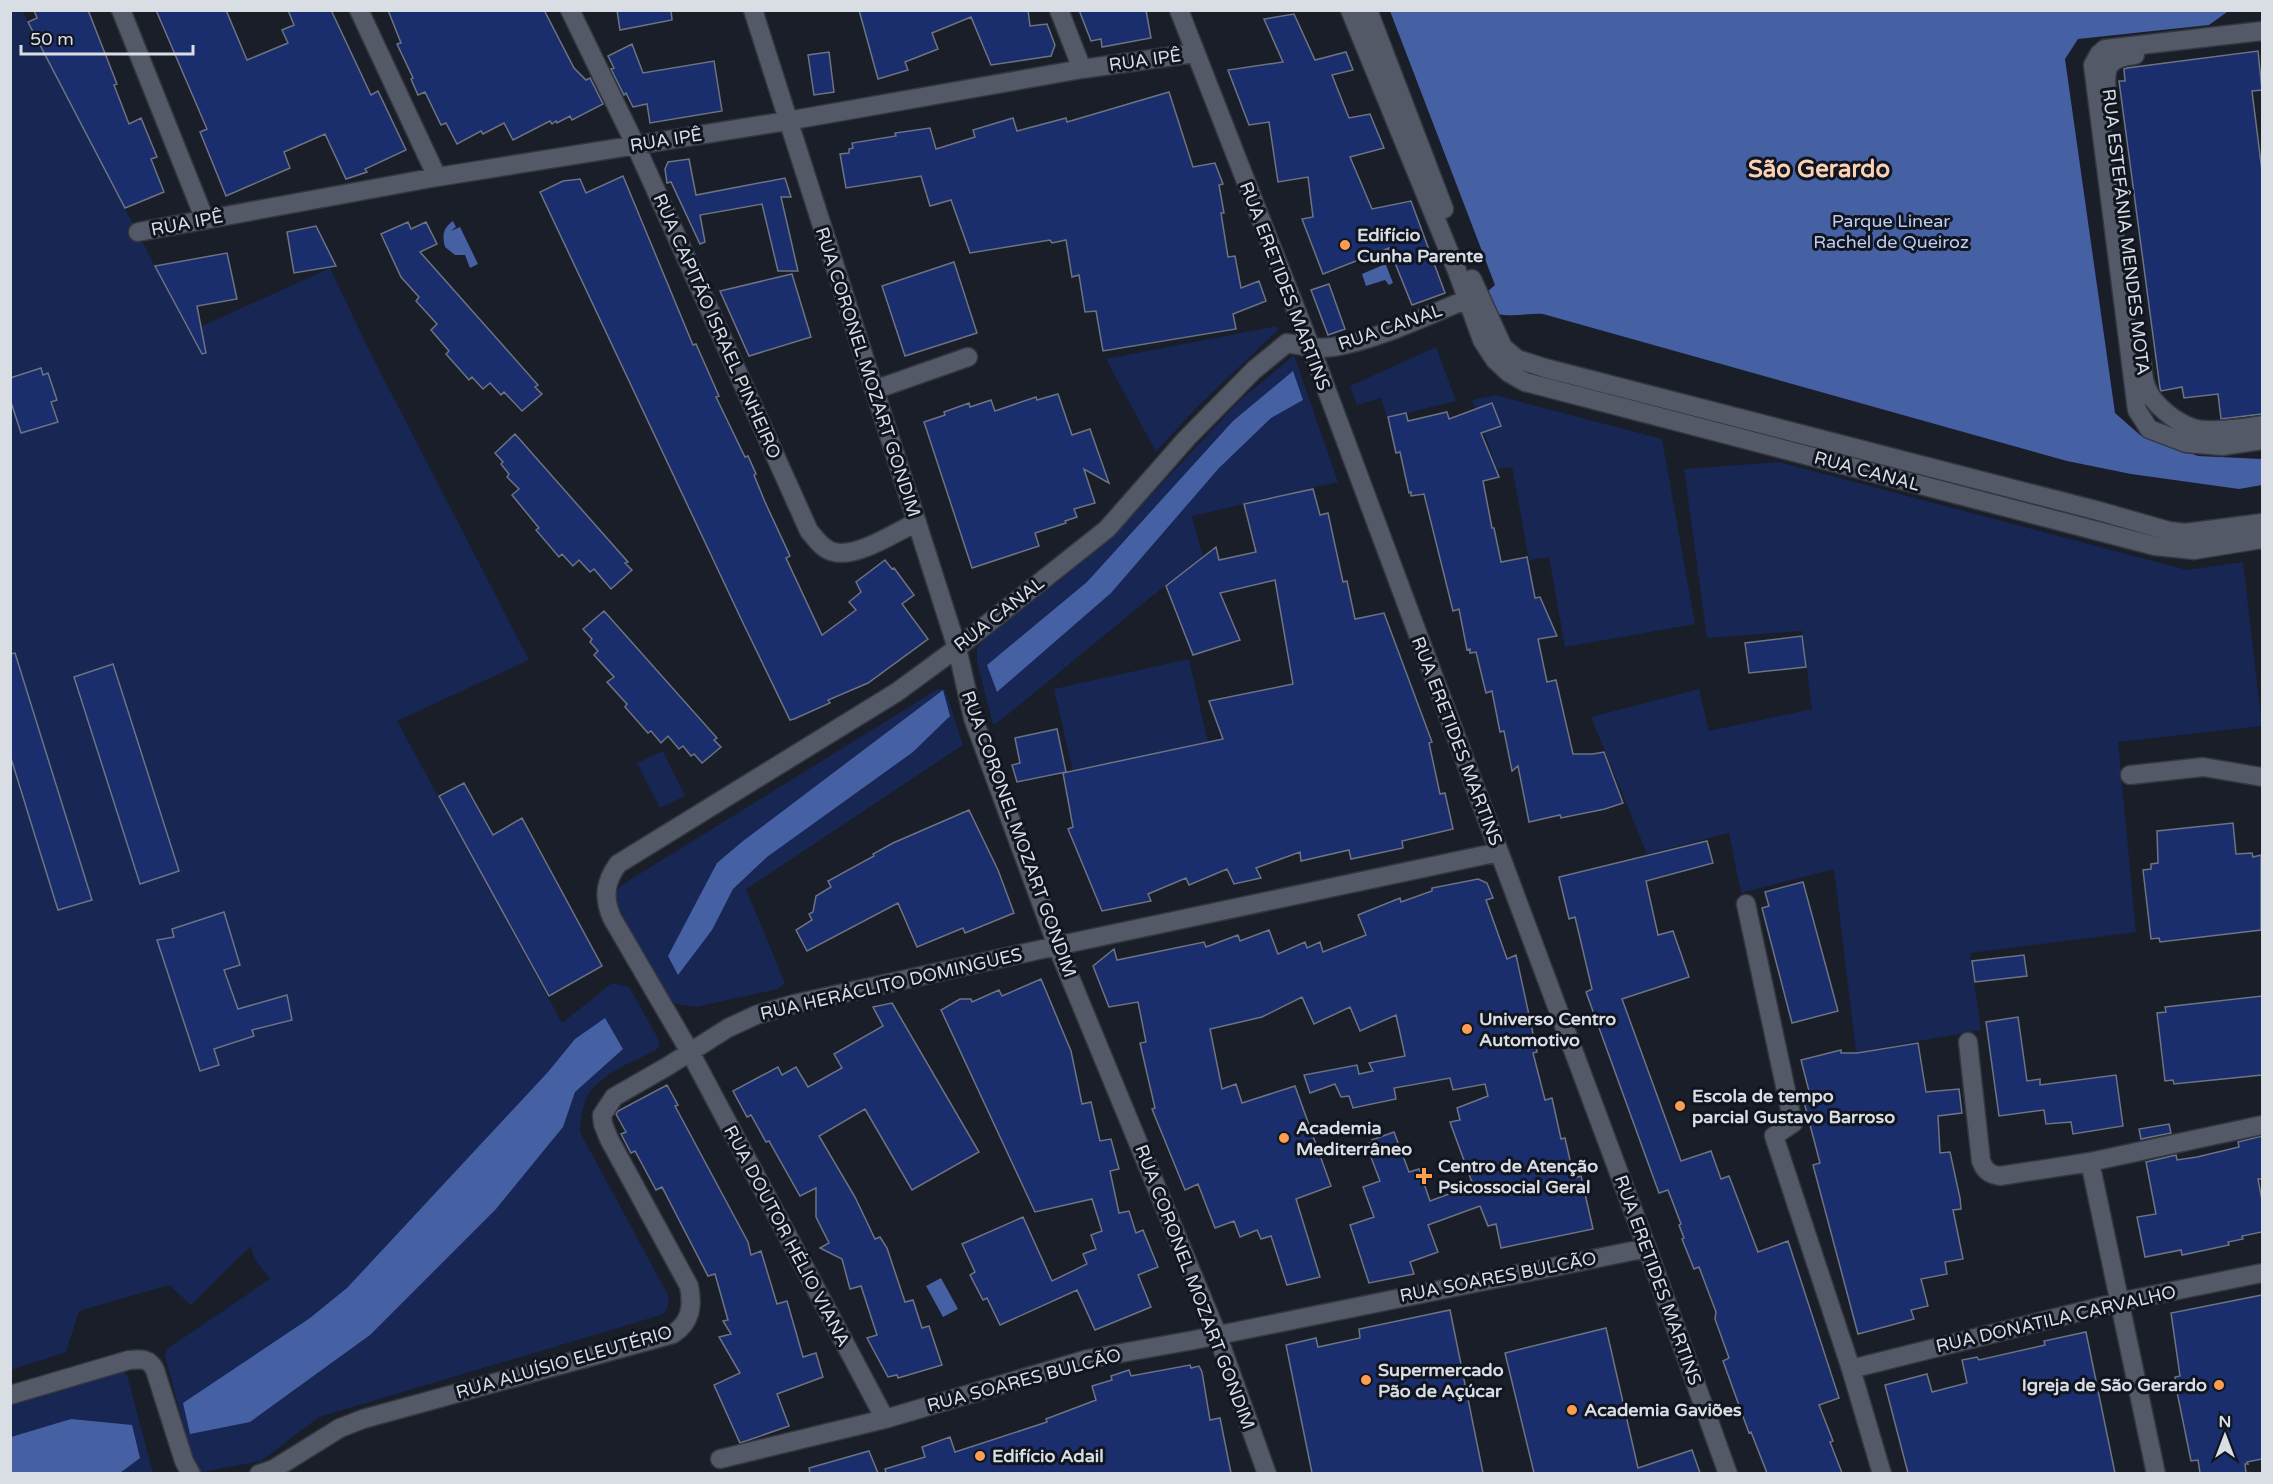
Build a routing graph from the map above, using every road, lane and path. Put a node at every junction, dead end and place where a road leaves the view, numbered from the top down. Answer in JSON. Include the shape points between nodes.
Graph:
{"nodes":[{"id":1,"x":121,"y":10,"type":"edge"},
{"id":2,"x":359,"y":10,"type":"edge"},
{"id":3,"x":570,"y":10,"type":"edge"},
{"id":4,"x":753,"y":10,"type":"edge"},
{"id":5,"x":1059,"y":10,"type":"edge"},
{"id":6,"x":1179,"y":10,"type":"edge"},
{"id":7,"x":1350,"y":10,"type":"edge"},
{"id":8,"x":1368,"y":10,"type":"edge"},
{"id":9,"x":2262,"y":31,"type":"edge"},
{"id":10,"x":2262,"y":41,"type":"edge"},
{"id":11,"x":1195,"y":53,"type":"junction"},
{"id":12,"x":1082,"y":69,"type":"junction"},
{"id":13,"x":787,"y":121,"type":"junction"},
{"id":14,"x":635,"y":144,"type":"junction"},
{"id":15,"x":437,"y":177,"type":"junction"},
{"id":16,"x":205,"y":220,"type":"junction"},
{"id":17,"x":138,"y":232,"type":"dead end"},
{"id":18,"x":1468,"y":299,"type":"junction"},
{"id":19,"x":1311,"y":348,"type":"junction"},
{"id":20,"x":968,"y":357,"type":"dead end"},
{"id":21,"x":874,"y":390,"type":"junction"},
{"id":22,"x":2262,"y":425,"type":"edge"},
{"id":23,"x":2262,"y":440,"type":"edge"},
{"id":24,"x":917,"y":522,"type":"junction"},
{"id":25,"x":2262,"y":523,"type":"edge"},
{"id":26,"x":2262,"y":539,"type":"edge"},
{"id":27,"x":957,"y":648,"type":"junction"},
{"id":28,"x":2130,"y":775,"type":"dead end"},
{"id":29,"x":2262,"y":777,"type":"edge"},
{"id":30,"x":1499,"y":852,"type":"junction"},
{"id":31,"x":1746,"y":904,"type":"dead end"},
{"id":32,"x":1056,"y":946,"type":"junction"},
{"id":33,"x":1968,"y":1042,"type":"dead end"},
{"id":34,"x":690,"y":1052,"type":"junction"},
{"id":35,"x":2262,"y":1125,"type":"edge"},
{"id":36,"x":2090,"y":1162,"type":"junction"},
{"id":37,"x":1647,"y":1248,"type":"junction"},
{"id":38,"x":2262,"y":1273,"type":"edge"},
{"id":39,"x":2119,"y":1302,"type":"junction"},
{"id":40,"x":1216,"y":1334,"type":"junction"},
{"id":41,"x":1851,"y":1369,"type":"junction"},
{"id":42,"x":10,"y":1395,"type":"edge"},
{"id":43,"x":885,"y":1419,"type":"junction"},
{"id":44,"x":720,"y":1459,"type":"dead end"},
{"id":45,"x":191,"y":1473,"type":"edge"},
{"id":46,"x":259,"y":1473,"type":"edge"},
{"id":47,"x":1267,"y":1473,"type":"edge"},
{"id":48,"x":1728,"y":1473,"type":"edge"},
{"id":49,"x":1882,"y":1473,"type":"edge"},
{"id":50,"x":2156,"y":1473,"type":"edge"}],
"edges":[{"from":1,"to":16,"type":"street"},
{"from":2,"to":15,"type":"street"},
{"from":3,"to":14,"type":"street","name":"RUA CAPITÃO ISRAEL PINHEIRO"},
{"from":4,"to":13,"type":"street","name":"RUA CORONEL MOZART GONDIM"},
{"from":5,"to":12,"type":"street"},
{"from":6,"to":11,"type":"street","name":"RUA ERETIDES MARTINS"},
{"from":7,"to":18,"type":"street"},
{"from":8,"to":25,"type":"street","via":[[1477,292],[1503,347],[1517,359],[2169,531],[2185,533]]},
{"from":9,"to":23,"type":"street","via":[[2105,49],[2093,65],[2137,410],[2149,429],[2186,443],[2222,446]]},
{"from":10,"to":22,"type":"street","name":"RUA ESTEFÂNIA MENDES MOTA","via":[[2122,57],[2112,61],[2106,73],[2145,385],[2152,400],[2193,428]]},
{"from":11,"to":12,"type":"street","name":"RUA IPÊ"},
{"from":11,"to":19,"type":"street","name":"RUA ERETIDES MARTINS"},
{"from":12,"to":13,"type":"street","name":"RUA IPÊ"},
{"from":13,"to":14,"type":"street","name":"RUA IPÊ"},
{"from":13,"to":21,"type":"street","name":"RUA CORONEL MOZART GONDIM"},
{"from":14,"to":15,"type":"street","name":"RUA IPÊ"},
{"from":14,"to":24,"type":"street","name":"RUA CAPITÃO ISRAEL PINHEIRO","via":[[809,531],[832,552],[847,553]]},
{"from":15,"to":16,"type":"street","name":"RUA IPÊ"},
{"from":16,"to":17,"type":"street","name":"RUA IPÊ"},
{"from":18,"to":19,"type":"street","name":"RUA CANAL","via":[[1354,342]]},
{"from":18,"to":26,"type":"street","name":"RUA CANAL","via":[[1482,340],[1495,360],[1525,382],[2155,546],[2194,550]]},
{"from":19,"to":27,"type":"street","name":"RUA CANAL","via":[[1287,343],[1273,353],[1172,454],[1107,529]]},
{"from":19,"to":30,"type":"street","name":"RUA ERETIDES MARTINS"},
{"from":20,"to":21,"type":"street"},
{"from":21,"to":24,"type":"street","name":"RUA CORONEL MOZART GONDIM"},
{"from":24,"to":27,"type":"street","name":"RUA CORONEL MOZART GONDIM"},
{"from":27,"to":32,"type":"street","name":"RUA CORONEL MOZART GONDIM","via":[[974,718]]},
{"from":27,"to":34,"type":"street","name":"RUA CANAL","via":[[897,692],[618,864],[610,875],[606,898],[612,918]]},
{"from":28,"to":29,"type":"street","via":[[2203,767]]},
{"from":30,"to":32,"type":"street","name":"RUA HERÁCLITO DOMINGUES"},
{"from":30,"to":37,"type":"street","name":"RUA ERETIDES MARTINS"},
{"from":31,"to":41,"type":"street","via":[[1793,1123],[1774,1136]]},
{"from":32,"to":34,"type":"street","name":"RUA HERÁCLITO DOMINGUES","via":[[756,1015]]},
{"from":32,"to":40,"type":"street","name":"RUA CORONEL MOZART GONDIM"},
{"from":33,"to":36,"type":"street","via":[[1984,1169],[2000,1176]]},
{"from":34,"to":43,"type":"street","name":"RUA DOUTOR HÉLIO VIANA"},
{"from":34,"to":46,"type":"street","name":"RUA ALUÍSIO ELEUTÉRIO","via":[[614,1097],[602,1114],[609,1138],[689,1286],[692,1310],[681,1329],[363,1419],[340,1428],[274,1469]]},
{"from":35,"to":36,"type":"street"},
{"from":36,"to":39,"type":"street"},
{"from":37,"to":40,"type":"street","name":"RUA SOARES BULCÃO"},
{"from":37,"to":48,"type":"street","name":"RUA ERETIDES MARTINS"},
{"from":38,"to":39,"type":"street","name":"RUA DONATILA CARVALHO"},
{"from":39,"to":41,"type":"street","name":"RUA DONATILA CARVALHO"},
{"from":39,"to":50,"type":"street"},
{"from":40,"to":43,"type":"street","name":"RUA SOARES BULCÃO","via":[[1083,1360]]},
{"from":40,"to":47,"type":"street","name":"RUA CORONEL MOZART GONDIM"},
{"from":41,"to":49,"type":"street"},
{"from":42,"to":45,"type":"street","via":[[129,1360],[152,1363]]},
{"from":43,"to":44,"type":"street","name":"RUA SOARES BULCÃO"}]}
